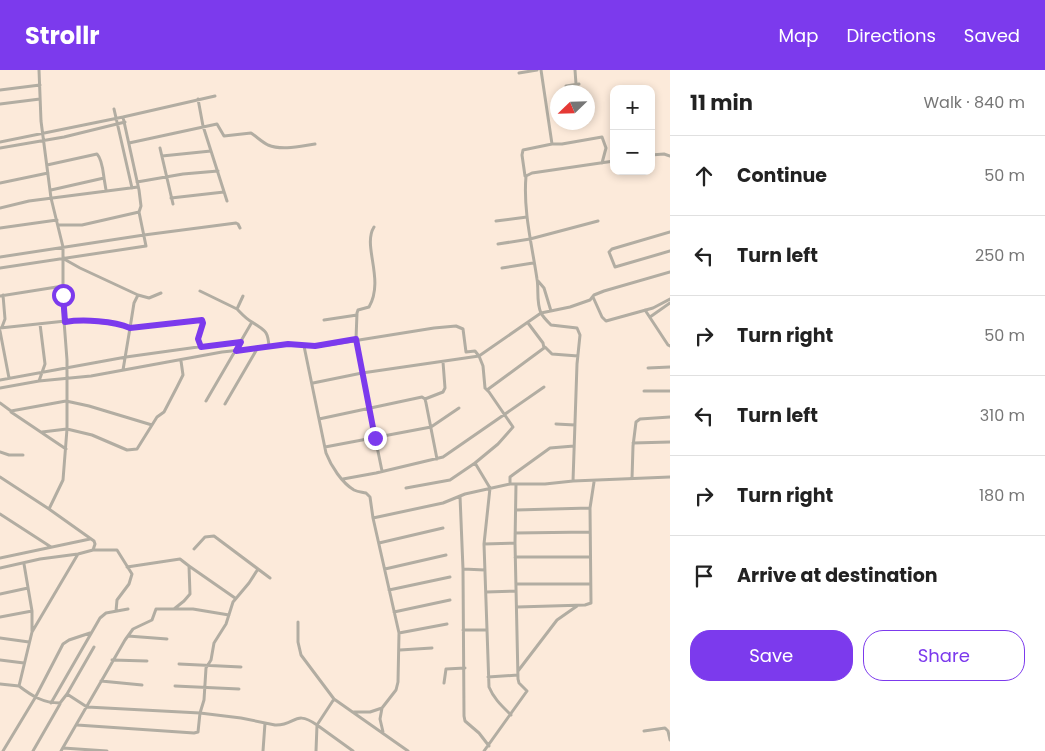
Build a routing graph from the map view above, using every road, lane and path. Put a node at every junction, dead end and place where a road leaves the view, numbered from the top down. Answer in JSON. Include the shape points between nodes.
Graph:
{"nodes":[{"id":1,"x":39,"y":70,"type":"edge"},
{"id":2,"x":539,"y":70,"type":"edge"},
{"id":3,"x":575,"y":70,"type":"edge"},
{"id":4,"x":519,"y":73,"type":"dead end"},
{"id":5,"x":40,"y":85,"type":"junction"},
{"id":6,"x":572,"y":85,"type":"edge"},
{"id":7,"x":0,"y":90,"type":"edge"},
{"id":8,"x":215,"y":96,"type":"dead end"},
{"id":9,"x":40,"y":99,"type":"junction"},
{"id":10,"x":198,"y":99,"type":"junction"},
{"id":11,"x":0,"y":104,"type":"edge"},
{"id":12,"x":114,"y":109,"type":"dead end"},
{"id":13,"x":123,"y":117,"type":"junction"},
{"id":14,"x":116,"y":118,"type":"junction"},
{"id":15,"x":125,"y":122,"type":"junction"},
{"id":16,"x":118,"y":123,"type":"junction"},
{"id":17,"x":204,"y":126,"type":"junction"},
{"id":18,"x":42,"y":134,"type":"junction"},
{"id":19,"x":44,"y":141,"type":"junction"},
{"id":20,"x":0,"y":142,"type":"edge"},
{"id":21,"x":130,"y":143,"type":"junction"},
{"id":22,"x":315,"y":144,"type":"dead end"},
{"id":23,"x":552,"y":144,"type":"junction"},
{"id":24,"x":0,"y":148,"type":"edge"},
{"id":25,"x":160,"y":148,"type":"dead end"},
{"id":26,"x":211,"y":150,"type":"junction"},
{"id":27,"x":655,"y":155,"type":"edge"},
{"id":28,"x":162,"y":156,"type":"junction"},
{"id":29,"x":670,"y":156,"type":"edge"},
{"id":30,"x":610,"y":162,"type":"edge"},
{"id":31,"x":602,"y":163,"type":"junction"},
{"id":32,"x":47,"y":165,"type":"junction"},
{"id":33,"x":218,"y":171,"type":"junction"},
{"id":34,"x":48,"y":173,"type":"junction"},
{"id":35,"x":526,"y":176,"type":"junction"},
{"id":36,"x":166,"y":177,"type":"junction"},
{"id":37,"x":104,"y":178,"type":"junction"},
{"id":38,"x":0,"y":184,"type":"edge"},
{"id":39,"x":138,"y":184,"type":"junction"},
{"id":40,"x":132,"y":188,"type":"junction"},
{"id":41,"x":51,"y":190,"type":"junction"},
{"id":42,"x":106,"y":190,"type":"junction"},
{"id":43,"x":224,"y":192,"type":"junction"},
{"id":44,"x":51,"y":198,"type":"junction"},
{"id":45,"x":171,"y":198,"type":"junction"},
{"id":46,"x":227,"y":201,"type":"dead end"},
{"id":47,"x":173,"y":204,"type":"dead end"},
{"id":48,"x":0,"y":208,"type":"edge"},
{"id":49,"x":139,"y":212,"type":"junction"},
{"id":50,"x":527,"y":217,"type":"junction"},
{"id":51,"x":57,"y":220,"type":"junction"},
{"id":52,"x":598,"y":221,"type":"dead end"},
{"id":53,"x":496,"y":222,"type":"dead end"},
{"id":54,"x":58,"y":226,"type":"junction"},
{"id":55,"x":374,"y":227,"type":"dead end"},
{"id":56,"x":0,"y":228,"type":"edge"},
{"id":57,"x":240,"y":228,"type":"dead end"},
{"id":58,"x":670,"y":232,"type":"edge"},
{"id":59,"x":144,"y":235,"type":"junction"},
{"id":60,"x":530,"y":239,"type":"junction"},
{"id":61,"x":498,"y":244,"type":"dead end"},
{"id":62,"x":63,"y":247,"type":"junction"},
{"id":63,"x":670,"y":251,"type":"edge"},
{"id":64,"x":0,"y":257,"type":"edge"},
{"id":65,"x":64,"y":259,"type":"junction"},
{"id":66,"x":533,"y":264,"type":"junction"},
{"id":67,"x":0,"y":268,"type":"edge"},
{"id":68,"x":502,"y":268,"type":"dead end"},
{"id":69,"x":670,"y":272,"type":"edge"},
{"id":70,"x":538,"y":281,"type":"junction"},
{"id":71,"x":63,"y":286,"type":"junction"},
{"id":72,"x":200,"y":291,"type":"dead end"},
{"id":73,"x":161,"y":293,"type":"dead end"},
{"id":74,"x":2,"y":295,"type":"edge"},
{"id":75,"x":138,"y":295,"type":"junction"},
{"id":76,"x":243,"y":296,"type":"dead end"},
{"id":77,"x":593,"y":297,"type":"junction"},
{"id":78,"x":670,"y":298,"type":"edge"},
{"id":79,"x":670,"y":303,"type":"edge"},
{"id":80,"x":237,"y":309,"type":"junction"},
{"id":81,"x":645,"y":310,"type":"junction"},
{"id":82,"x":551,"y":311,"type":"junction"},
{"id":83,"x":541,"y":313,"type":"junction"},
{"id":84,"x":357,"y":316,"type":"junction"},
{"id":85,"x":650,"y":318,"type":"junction"},
{"id":86,"x":324,"y":320,"type":"dead end"},
{"id":87,"x":65,"y":322,"type":"junction"},
{"id":88,"x":252,"y":322,"type":"junction"},
{"id":89,"x":528,"y":323,"type":"junction"},
{"id":90,"x":40,"y":324,"type":"junction"},
{"id":91,"x":130,"y":328,"type":"junction"},
{"id":92,"x":1,"y":329,"type":"edge"},
{"id":93,"x":356,"y":339,"type":"junction"},
{"id":94,"x":241,"y":342,"type":"junction"},
{"id":95,"x":304,"y":346,"type":"junction"},
{"id":96,"x":670,"y":346,"type":"edge"},
{"id":97,"x":201,"y":347,"type":"junction"},
{"id":98,"x":269,"y":347,"type":"junction"},
{"id":99,"x":544,"y":347,"type":"junction"},
{"id":100,"x":257,"y":349,"type":"junction"},
{"id":101,"x":236,"y":351,"type":"junction"},
{"id":102,"x":479,"y":356,"type":"junction"},
{"id":103,"x":578,"y":356,"type":"junction"},
{"id":104,"x":126,"y":358,"type":"junction"},
{"id":105,"x":181,"y":361,"type":"junction"},
{"id":106,"x":442,"y":362,"type":"junction"},
{"id":107,"x":670,"y":366,"type":"edge"},
{"id":108,"x":648,"y":368,"type":"dead end"},
{"id":109,"x":66,"y":369,"type":"junction"},
{"id":110,"x":123,"y":370,"type":"junction"},
{"id":111,"x":43,"y":372,"type":"junction"},
{"id":112,"x":362,"y":374,"type":"junction"},
{"id":113,"x":9,"y":378,"type":"junction"},
{"id":114,"x":66,"y":378,"type":"junction"},
{"id":115,"x":0,"y":380,"type":"edge"},
{"id":116,"x":39,"y":381,"type":"junction"},
{"id":117,"x":312,"y":383,"type":"junction"},
{"id":118,"x":544,"y":386,"type":"dead end"},
{"id":119,"x":0,"y":388,"type":"edge"},
{"id":120,"x":487,"y":390,"type":"junction"},
{"id":121,"x":670,"y":391,"type":"edge"},
{"id":122,"x":644,"y":392,"type":"dead end"},
{"id":123,"x":425,"y":399,"type":"junction"},
{"id":124,"x":66,"y":401,"type":"junction"},
{"id":125,"x":206,"y":401,"type":"dead end"},
{"id":126,"x":0,"y":404,"type":"edge"},
{"id":127,"x":225,"y":404,"type":"dead end"},
{"id":128,"x":369,"y":408,"type":"junction"},
{"id":129,"x":459,"y":408,"type":"dead end"},
{"id":130,"x":11,"y":411,"type":"junction"},
{"id":131,"x":504,"y":414,"type":"junction"},
{"id":132,"x":670,"y":417,"type":"edge"},
{"id":133,"x":319,"y":419,"type":"junction"},
{"id":134,"x":556,"y":424,"type":"dead end"},
{"id":135,"x":152,"y":425,"type":"junction"},
{"id":136,"x":575,"y":425,"type":"junction"},
{"id":137,"x":431,"y":426,"type":"junction"},
{"id":138,"x":67,"y":430,"type":"junction"},
{"id":139,"x":42,"y":432,"type":"junction"},
{"id":140,"x":375,"y":438,"type":"junction"},
{"id":141,"x":670,"y":442,"type":"edge"},
{"id":142,"x":633,"y":443,"type":"junction"},
{"id":143,"x":574,"y":446,"type":"junction"},
{"id":144,"x":325,"y":447,"type":"junction"},
{"id":145,"x":66,"y":449,"type":"junction"},
{"id":146,"x":0,"y":452,"type":"edge"},
{"id":147,"x":23,"y":455,"type":"dead end"},
{"id":148,"x":437,"y":459,"type":"junction"},
{"id":149,"x":475,"y":463,"type":"junction"},
{"id":150,"x":382,"y":471,"type":"junction"},
{"id":151,"x":0,"y":478,"type":"edge"},
{"id":152,"x":670,"y":478,"type":"edge"},
{"id":153,"x":342,"y":479,"type":"junction"},
{"id":154,"x":632,"y":479,"type":"junction"},
{"id":155,"x":573,"y":481,"type":"junction"},
{"id":156,"x":594,"y":482,"type":"junction"},
{"id":157,"x":510,"y":484,"type":"junction"},
{"id":158,"x":516,"y":484,"type":"junction"},
{"id":159,"x":406,"y":488,"type":"dead end"},
{"id":160,"x":490,"y":488,"type":"junction"},
{"id":161,"x":460,"y":496,"type":"junction"},
{"id":162,"x":590,"y":508,"type":"junction"},
{"id":163,"x":49,"y":509,"type":"junction"},
{"id":164,"x":516,"y":510,"type":"junction"},
{"id":165,"x":0,"y":514,"type":"edge"},
{"id":166,"x":373,"y":518,"type":"junction"},
{"id":167,"x":443,"y":528,"type":"dead end"},
{"id":168,"x":590,"y":532,"type":"junction"},
{"id":169,"x":515,"y":533,"type":"junction"},
{"id":170,"x":91,"y":539,"type":"junction"},
{"id":171,"x":379,"y":543,"type":"junction"},
{"id":172,"x":514,"y":543,"type":"junction"},
{"id":173,"x":484,"y":544,"type":"junction"},
{"id":174,"x":51,"y":547,"type":"junction"},
{"id":175,"x":194,"y":549,"type":"dead end"},
{"id":176,"x":39,"y":550,"type":"junction"},
{"id":177,"x":93,"y":550,"type":"junction"},
{"id":178,"x":78,"y":554,"type":"junction"},
{"id":179,"x":446,"y":555,"type":"dead end"},
{"id":180,"x":590,"y":557,"type":"junction"},
{"id":181,"x":0,"y":558,"type":"edge"},
{"id":182,"x":515,"y":558,"type":"junction"},
{"id":183,"x":40,"y":559,"type":"junction"},
{"id":184,"x":24,"y":564,"type":"junction"},
{"id":185,"x":188,"y":566,"type":"junction"},
{"id":186,"x":127,"y":567,"type":"junction"},
{"id":187,"x":0,"y":568,"type":"edge"},
{"id":188,"x":258,"y":569,"type":"junction"},
{"id":189,"x":385,"y":569,"type":"junction"},
{"id":190,"x":463,"y":569,"type":"junction"},
{"id":191,"x":485,"y":570,"type":"junction"},
{"id":192,"x":450,"y":577,"type":"dead end"},
{"id":193,"x":270,"y":578,"type":"dead end"},
{"id":194,"x":516,"y":584,"type":"junction"},
{"id":195,"x":590,"y":584,"type":"junction"},
{"id":196,"x":28,"y":588,"type":"junction"},
{"id":197,"x":389,"y":590,"type":"junction"},
{"id":198,"x":516,"y":591,"type":"junction"},
{"id":199,"x":486,"y":592,"type":"junction"},
{"id":200,"x":0,"y":594,"type":"edge"},
{"id":201,"x":235,"y":598,"type":"junction"},
{"id":202,"x":450,"y":600,"type":"dead end"},
{"id":203,"x":578,"y":606,"type":"junction"},
{"id":204,"x":517,"y":607,"type":"junction"},
{"id":205,"x":128,"y":609,"type":"dead end"},
{"id":206,"x":174,"y":609,"type":"junction"},
{"id":207,"x":32,"y":610,"type":"junction"},
{"id":208,"x":116,"y":611,"type":"junction"},
{"id":209,"x":394,"y":612,"type":"junction"},
{"id":210,"x":229,"y":615,"type":"junction"},
{"id":211,"x":0,"y":617,"type":"edge"},
{"id":212,"x":298,"y":622,"type":"dead end"},
{"id":213,"x":447,"y":624,"type":"dead end"},
{"id":214,"x":463,"y":630,"type":"junction"},
{"id":215,"x":487,"y":630,"type":"junction"},
{"id":216,"x":32,"y":632,"type":"junction"},
{"id":217,"x":90,"y":633,"type":"junction"},
{"id":218,"x":399,"y":633,"type":"junction"},
{"id":219,"x":128,"y":636,"type":"junction"},
{"id":220,"x":0,"y":638,"type":"edge"},
{"id":221,"x":167,"y":638,"type":"dead end"},
{"id":222,"x":29,"y":642,"type":"junction"},
{"id":223,"x":94,"y":647,"type":"dead end"},
{"id":224,"x":432,"y":648,"type":"dead end"},
{"id":225,"x":400,"y":650,"type":"junction"},
{"id":226,"x":0,"y":660,"type":"edge"},
{"id":227,"x":112,"y":660,"type":"junction"},
{"id":228,"x":146,"y":661,"type":"dead end"},
{"id":229,"x":24,"y":663,"type":"junction"},
{"id":230,"x":179,"y":664,"type":"dead end"},
{"id":231,"x":207,"y":666,"type":"junction"},
{"id":232,"x":241,"y":667,"type":"dead end"},
{"id":233,"x":464,"y":668,"type":"junction"},
{"id":234,"x":518,"y":673,"type":"junction"},
{"id":235,"x":488,"y":677,"type":"junction"},
{"id":236,"x":101,"y":681,"type":"junction"},
{"id":237,"x":0,"y":684,"type":"edge"},
{"id":238,"x":444,"y":684,"type":"dead end"},
{"id":239,"x":142,"y":685,"type":"dead end"},
{"id":240,"x":19,"y":686,"type":"junction"},
{"id":241,"x":175,"y":686,"type":"dead end"},
{"id":242,"x":204,"y":688,"type":"junction"},
{"id":243,"x":239,"y":689,"type":"dead end"},
{"id":244,"x":68,"y":694,"type":"junction"},
{"id":245,"x":35,"y":698,"type":"junction"},
{"id":246,"x":334,"y":699,"type":"junction"},
{"id":247,"x":51,"y":703,"type":"junction"},
{"id":248,"x":60,"y":703,"type":"junction"},
{"id":249,"x":87,"y":707,"type":"junction"},
{"id":250,"x":382,"y":708,"type":"junction"},
{"id":251,"x":354,"y":712,"type":"junction"},
{"id":252,"x":200,"y":713,"type":"junction"},
{"id":253,"x":511,"y":715,"type":"junction"},
{"id":254,"x":265,"y":723,"type":"junction"},
{"id":255,"x":77,"y":725,"type":"junction"},
{"id":256,"x":317,"y":725,"type":"junction"},
{"id":257,"x":644,"y":731,"type":"dead end"},
{"id":258,"x":384,"y":733,"type":"junction"},
{"id":259,"x":670,"y":740,"type":"edge"},
{"id":260,"x":489,"y":746,"type":"junction"},
{"id":261,"x":62,"y":750,"type":"edge"},
{"id":262,"x":3,"y":751,"type":"edge"},
{"id":263,"x":33,"y":751,"type":"edge"},
{"id":264,"x":107,"y":751,"type":"edge"},
{"id":265,"x":263,"y":751,"type":"edge"},
{"id":266,"x":316,"y":751,"type":"edge"},
{"id":267,"x":353,"y":751,"type":"edge"},
{"id":268,"x":408,"y":751,"type":"edge"},
{"id":269,"x":484,"y":751,"type":"edge"}],
"edges":[{"from":1,"to":5,"type":"street"},
{"from":2,"to":4,"type":"street"},
{"from":2,"to":23,"type":"street"},
{"from":3,"to":6,"type":"street","via":[[578,84]]},
{"from":5,"to":7,"type":"street"},
{"from":5,"to":9,"type":"street"},
{"from":8,"to":10,"type":"street"},
{"from":9,"to":11,"type":"street"},
{"from":9,"to":18,"type":"street"},
{"from":10,"to":13,"type":"street"},
{"from":10,"to":17,"type":"street"},
{"from":12,"to":14,"type":"street"},
{"from":13,"to":14,"type":"street"},
{"from":13,"to":15,"type":"street"},
{"from":14,"to":16,"type":"street"},
{"from":14,"to":18,"type":"street"},
{"from":15,"to":16,"type":"street"},
{"from":15,"to":21,"type":"street"},
{"from":16,"to":19,"type":"street"},
{"from":16,"to":40,"type":"street"},
{"from":17,"to":21,"type":"street"},
{"from":17,"to":22,"type":"street","via":[[217,124],[226,136],[253,134],[274,147]]},
{"from":17,"to":26,"type":"street"},
{"from":18,"to":19,"type":"street"},
{"from":18,"to":20,"type":"street"},
{"from":19,"to":24,"type":"street"},
{"from":19,"to":32,"type":"street"},
{"from":21,"to":39,"type":"street"},
{"from":23,"to":31,"type":"street","via":[[602,137],[606,148]]},
{"from":23,"to":35,"type":"street","via":[[523,150]]},
{"from":25,"to":28,"type":"street"},
{"from":26,"to":28,"type":"street"},
{"from":26,"to":33,"type":"street"},
{"from":27,"to":29,"type":"street"},
{"from":28,"to":36,"type":"street"},
{"from":30,"to":31,"type":"street"},
{"from":31,"to":35,"type":"street"},
{"from":32,"to":34,"type":"street"},
{"from":32,"to":37,"type":"street","via":[[97,154]]},
{"from":33,"to":36,"type":"street"},
{"from":33,"to":43,"type":"street"},
{"from":34,"to":38,"type":"street"},
{"from":34,"to":41,"type":"street"},
{"from":35,"to":50,"type":"street","via":[[524,197]]},
{"from":36,"to":39,"type":"street"},
{"from":36,"to":45,"type":"street"},
{"from":37,"to":41,"type":"street"},
{"from":37,"to":42,"type":"street"},
{"from":39,"to":40,"type":"street"},
{"from":39,"to":49,"type":"street"},
{"from":40,"to":42,"type":"street"},
{"from":41,"to":44,"type":"street"},
{"from":42,"to":44,"type":"street"},
{"from":43,"to":45,"type":"street"},
{"from":43,"to":46,"type":"street"},
{"from":44,"to":48,"type":"street"},
{"from":44,"to":51,"type":"street"},
{"from":45,"to":47,"type":"street"},
{"from":49,"to":54,"type":"street","via":[[82,225]]},
{"from":49,"to":59,"type":"street"},
{"from":50,"to":53,"type":"street"},
{"from":50,"to":60,"type":"street"},
{"from":51,"to":54,"type":"street"},
{"from":51,"to":56,"type":"street"},
{"from":52,"to":60,"type":"street"},
{"from":54,"to":62,"type":"street"},
{"from":55,"to":84,"type":"street","via":[[370,237],[375,291],[370,305],[358,310]]},
{"from":57,"to":59,"type":"street","via":[[236,223]]},
{"from":58,"to":63,"type":"street","via":[[609,252],[615,267]]},
{"from":59,"to":62,"type":"street"},
{"from":59,"to":65,"type":"street","via":[[146,246]]},
{"from":60,"to":61,"type":"street"},
{"from":60,"to":66,"type":"street"},
{"from":62,"to":64,"type":"street"},
{"from":62,"to":65,"type":"street"},
{"from":65,"to":67,"type":"street"},
{"from":65,"to":71,"type":"street"},
{"from":65,"to":75,"type":"street"},
{"from":66,"to":68,"type":"street"},
{"from":66,"to":70,"type":"street"},
{"from":69,"to":77,"type":"street"},
{"from":70,"to":82,"type":"street","via":[[544,288]]},
{"from":70,"to":83,"type":"street","via":[[537,298]]},
{"from":71,"to":74,"type":"street"},
{"from":71,"to":87,"type":"street"},
{"from":72,"to":80,"type":"street"},
{"from":73,"to":75,"type":"street","via":[[149,298]]},
{"from":74,"to":92,"type":"street","via":[[4,319]]},
{"from":75,"to":91,"type":"street"},
{"from":76,"to":80,"type":"street"},
{"from":77,"to":81,"type":"street","via":[[606,321]]},
{"from":77,"to":82,"type":"street"},
{"from":78,"to":81,"type":"street"},
{"from":79,"to":85,"type":"street"},
{"from":80,"to":88,"type":"street"},
{"from":81,"to":85,"type":"street"},
{"from":82,"to":83,"type":"street"},
{"from":83,"to":89,"type":"street"},
{"from":83,"to":103,"type":"street","via":[[550,325],[577,328],[580,335]]},
{"from":84,"to":86,"type":"street"},
{"from":84,"to":93,"type":"street"},
{"from":85,"to":96,"type":"street"},
{"from":87,"to":90,"type":"street"},
{"from":87,"to":91,"type":"street","via":[[75,320]]},
{"from":87,"to":109,"type":"street"},
{"from":88,"to":94,"type":"street"},
{"from":88,"to":98,"type":"street","via":[[265,331]]},
{"from":89,"to":99,"type":"street"},
{"from":89,"to":102,"type":"street"},
{"from":90,"to":92,"type":"street"},
{"from":90,"to":111,"type":"street"},
{"from":91,"to":97,"type":"street","via":[[202,320],[198,339]]},
{"from":91,"to":104,"type":"street"},
{"from":92,"to":113,"type":"street"},
{"from":93,"to":95,"type":"street"},
{"from":93,"to":102,"type":"street","via":[[456,326],[463,329],[466,352],[475,351]]},
{"from":93,"to":112,"type":"street"},
{"from":94,"to":97,"type":"street"},
{"from":94,"to":101,"type":"street"},
{"from":95,"to":98,"type":"street"},
{"from":95,"to":117,"type":"street"},
{"from":97,"to":104,"type":"street"},
{"from":98,"to":100,"type":"street"},
{"from":99,"to":103,"type":"street","via":[[552,354]]},
{"from":99,"to":120,"type":"street"},
{"from":100,"to":101,"type":"street"},
{"from":100,"to":127,"type":"street"},
{"from":101,"to":105,"type":"street"},
{"from":101,"to":125,"type":"street"},
{"from":102,"to":106,"type":"street"},
{"from":102,"to":120,"type":"street"},
{"from":103,"to":136,"type":"street"},
{"from":104,"to":109,"type":"street"},
{"from":104,"to":110,"type":"street"},
{"from":105,"to":110,"type":"street"},
{"from":105,"to":135,"type":"street","via":[[182,376],[164,412]]},
{"from":106,"to":112,"type":"street"},
{"from":106,"to":123,"type":"street","via":[[445,388],[443,392]]},
{"from":107,"to":108,"type":"street"},
{"from":109,"to":111,"type":"street"},
{"from":109,"to":114,"type":"street"},
{"from":110,"to":114,"type":"street"},
{"from":111,"to":113,"type":"street"},
{"from":111,"to":116,"type":"street"},
{"from":112,"to":117,"type":"street"},
{"from":112,"to":128,"type":"street"},
{"from":113,"to":115,"type":"street"},
{"from":114,"to":116,"type":"street"},
{"from":114,"to":124,"type":"street"},
{"from":116,"to":119,"type":"street"},
{"from":117,"to":133,"type":"street"},
{"from":118,"to":131,"type":"street"},
{"from":120,"to":131,"type":"street"},
{"from":121,"to":122,"type":"street"},
{"from":123,"to":128,"type":"street","via":[[418,397]]},
{"from":123,"to":137,"type":"street"},
{"from":124,"to":130,"type":"street"},
{"from":124,"to":135,"type":"street"},
{"from":124,"to":138,"type":"street"},
{"from":126,"to":130,"type":"street"},
{"from":128,"to":133,"type":"street"},
{"from":128,"to":140,"type":"street"},
{"from":129,"to":137,"type":"street"},
{"from":130,"to":139,"type":"street"},
{"from":131,"to":148,"type":"street","via":[[448,455]]},
{"from":131,"to":149,"type":"street","via":[[513,427]]},
{"from":132,"to":142,"type":"street","via":[[638,420]]},
{"from":133,"to":144,"type":"street"},
{"from":134,"to":136,"type":"street"},
{"from":135,"to":138,"type":"street","via":[[134,450]]},
{"from":136,"to":143,"type":"street"},
{"from":137,"to":140,"type":"street"},
{"from":137,"to":148,"type":"street"},
{"from":138,"to":139,"type":"street"},
{"from":138,"to":145,"type":"street"},
{"from":139,"to":145,"type":"street"},
{"from":140,"to":144,"type":"street"},
{"from":140,"to":150,"type":"street"},
{"from":141,"to":142,"type":"street"},
{"from":142,"to":154,"type":"street"},
{"from":143,"to":155,"type":"street"},
{"from":143,"to":157,"type":"street","via":[[548,449],[510,477]]},
{"from":144,"to":153,"type":"street","via":[[329,460]]},
{"from":145,"to":163,"type":"street","via":[[63,480]]},
{"from":146,"to":147,"type":"street"},
{"from":148,"to":150,"type":"street"},
{"from":149,"to":159,"type":"street","via":[[450,480]]},
{"from":149,"to":160,"type":"street"},
{"from":150,"to":153,"type":"street"},
{"from":151,"to":163,"type":"street"},
{"from":152,"to":154,"type":"street"},
{"from":153,"to":166,"type":"street","via":[[356,491],[368,494]]},
{"from":154,"to":156,"type":"street"},
{"from":155,"to":156,"type":"street"},
{"from":155,"to":158,"type":"street"},
{"from":156,"to":162,"type":"street"},
{"from":157,"to":158,"type":"street"},
{"from":157,"to":160,"type":"street"},
{"from":158,"to":164,"type":"street"},
{"from":160,"to":161,"type":"street"},
{"from":160,"to":173,"type":"street"},
{"from":161,"to":166,"type":"street","via":[[443,503]]},
{"from":161,"to":190,"type":"street"},
{"from":162,"to":164,"type":"street"},
{"from":162,"to":168,"type":"street"},
{"from":163,"to":170,"type":"street"},
{"from":164,"to":169,"type":"street"},
{"from":165,"to":174,"type":"street"},
{"from":166,"to":171,"type":"street"},
{"from":167,"to":171,"type":"street"},
{"from":168,"to":169,"type":"street"},
{"from":168,"to":180,"type":"street"},
{"from":169,"to":172,"type":"street"},
{"from":170,"to":174,"type":"street"},
{"from":170,"to":177,"type":"street","via":[[95,544]]},
{"from":171,"to":189,"type":"street"},
{"from":172,"to":173,"type":"street"},
{"from":172,"to":182,"type":"street"},
{"from":173,"to":191,"type":"street"},
{"from":174,"to":176,"type":"street"},
{"from":175,"to":188,"type":"street","via":[[205,537],[214,536]]},
{"from":176,"to":181,"type":"street"},
{"from":176,"to":183,"type":"street"},
{"from":177,"to":178,"type":"street"},
{"from":177,"to":186,"type":"street","via":[[117,550]]},
{"from":178,"to":183,"type":"street"},
{"from":178,"to":216,"type":"street"},
{"from":179,"to":189,"type":"street"},
{"from":180,"to":182,"type":"street"},
{"from":180,"to":195,"type":"street"},
{"from":182,"to":194,"type":"street"},
{"from":183,"to":184,"type":"street"},
{"from":184,"to":187,"type":"street"},
{"from":184,"to":196,"type":"street"},
{"from":185,"to":186,"type":"street","via":[[180,558]]},
{"from":185,"to":201,"type":"street"},
{"from":185,"to":206,"type":"street","via":[[190,594]]},
{"from":186,"to":208,"type":"street","via":[[132,576],[117,600]]},
{"from":188,"to":193,"type":"street"},
{"from":188,"to":201,"type":"street"},
{"from":189,"to":197,"type":"street"},
{"from":190,"to":191,"type":"street"},
{"from":190,"to":214,"type":"street"},
{"from":191,"to":199,"type":"street"},
{"from":192,"to":197,"type":"street"},
{"from":194,"to":195,"type":"street"},
{"from":194,"to":198,"type":"street"},
{"from":195,"to":203,"type":"street","via":[[591,602]]},
{"from":196,"to":200,"type":"street"},
{"from":196,"to":207,"type":"street"},
{"from":197,"to":209,"type":"street"},
{"from":198,"to":199,"type":"street"},
{"from":198,"to":204,"type":"street"},
{"from":199,"to":215,"type":"street"},
{"from":201,"to":210,"type":"street"},
{"from":202,"to":209,"type":"street"},
{"from":203,"to":204,"type":"street"},
{"from":203,"to":234,"type":"street","via":[[551,626]]},
{"from":204,"to":234,"type":"street"},
{"from":205,"to":208,"type":"street"},
{"from":206,"to":210,"type":"street"},
{"from":206,"to":219,"type":"street","via":[[156,609],[152,620],[133,629]]},
{"from":207,"to":211,"type":"street"},
{"from":207,"to":216,"type":"street"},
{"from":208,"to":217,"type":"street","via":[[103,616]]},
{"from":209,"to":218,"type":"street"},
{"from":210,"to":231,"type":"street","via":[[214,643]]},
{"from":212,"to":246,"type":"street","via":[[301,656]]},
{"from":213,"to":218,"type":"street"},
{"from":214,"to":215,"type":"street"},
{"from":214,"to":233,"type":"street"},
{"from":215,"to":235,"type":"street"},
{"from":216,"to":222,"type":"street"},
{"from":217,"to":245,"type":"street","via":[[63,644]]},
{"from":217,"to":247,"type":"street"},
{"from":218,"to":225,"type":"street"},
{"from":219,"to":221,"type":"street"},
{"from":219,"to":227,"type":"street"},
{"from":220,"to":222,"type":"street"},
{"from":222,"to":229,"type":"street"},
{"from":223,"to":244,"type":"street"},
{"from":224,"to":225,"type":"street"},
{"from":225,"to":250,"type":"street","via":[[398,687]]},
{"from":226,"to":229,"type":"street"},
{"from":227,"to":228,"type":"street"},
{"from":227,"to":236,"type":"street"},
{"from":229,"to":240,"type":"street"},
{"from":230,"to":231,"type":"street"},
{"from":231,"to":232,"type":"street"},
{"from":231,"to":242,"type":"street"},
{"from":233,"to":238,"type":"street","via":[[446,669]]},
{"from":233,"to":260,"type":"street","via":[[464,716]]},
{"from":234,"to":235,"type":"street"},
{"from":234,"to":253,"type":"street","via":[[519,683],[527,691]]},
{"from":235,"to":253,"type":"street","via":[[493,696]]},
{"from":236,"to":239,"type":"street"},
{"from":236,"to":249,"type":"street"},
{"from":237,"to":240,"type":"street"},
{"from":240,"to":245,"type":"street"},
{"from":241,"to":242,"type":"street"},
{"from":242,"to":243,"type":"street"},
{"from":242,"to":252,"type":"street"},
{"from":244,"to":248,"type":"street"},
{"from":244,"to":249,"type":"street"},
{"from":245,"to":247,"type":"street"},
{"from":245,"to":262,"type":"street"},
{"from":246,"to":251,"type":"street"},
{"from":246,"to":256,"type":"street"},
{"from":247,"to":248,"type":"street"},
{"from":248,"to":263,"type":"street"},
{"from":249,"to":252,"type":"street"},
{"from":249,"to":255,"type":"street"},
{"from":250,"to":251,"type":"street"},
{"from":250,"to":258,"type":"street","via":[[380,719]]},
{"from":251,"to":258,"type":"street"},
{"from":252,"to":254,"type":"street"},
{"from":252,"to":255,"type":"street","via":[[196,733]]},
{"from":253,"to":260,"type":"street"},
{"from":254,"to":256,"type":"street","via":[[281,725],[305,717]]},
{"from":254,"to":265,"type":"street"},
{"from":255,"to":261,"type":"street"},
{"from":256,"to":266,"type":"street"},
{"from":256,"to":267,"type":"street"},
{"from":257,"to":259,"type":"street","via":[[667,729]]},
{"from":258,"to":268,"type":"street"},
{"from":260,"to":269,"type":"street"},
{"from":261,"to":264,"type":"street"}]}
